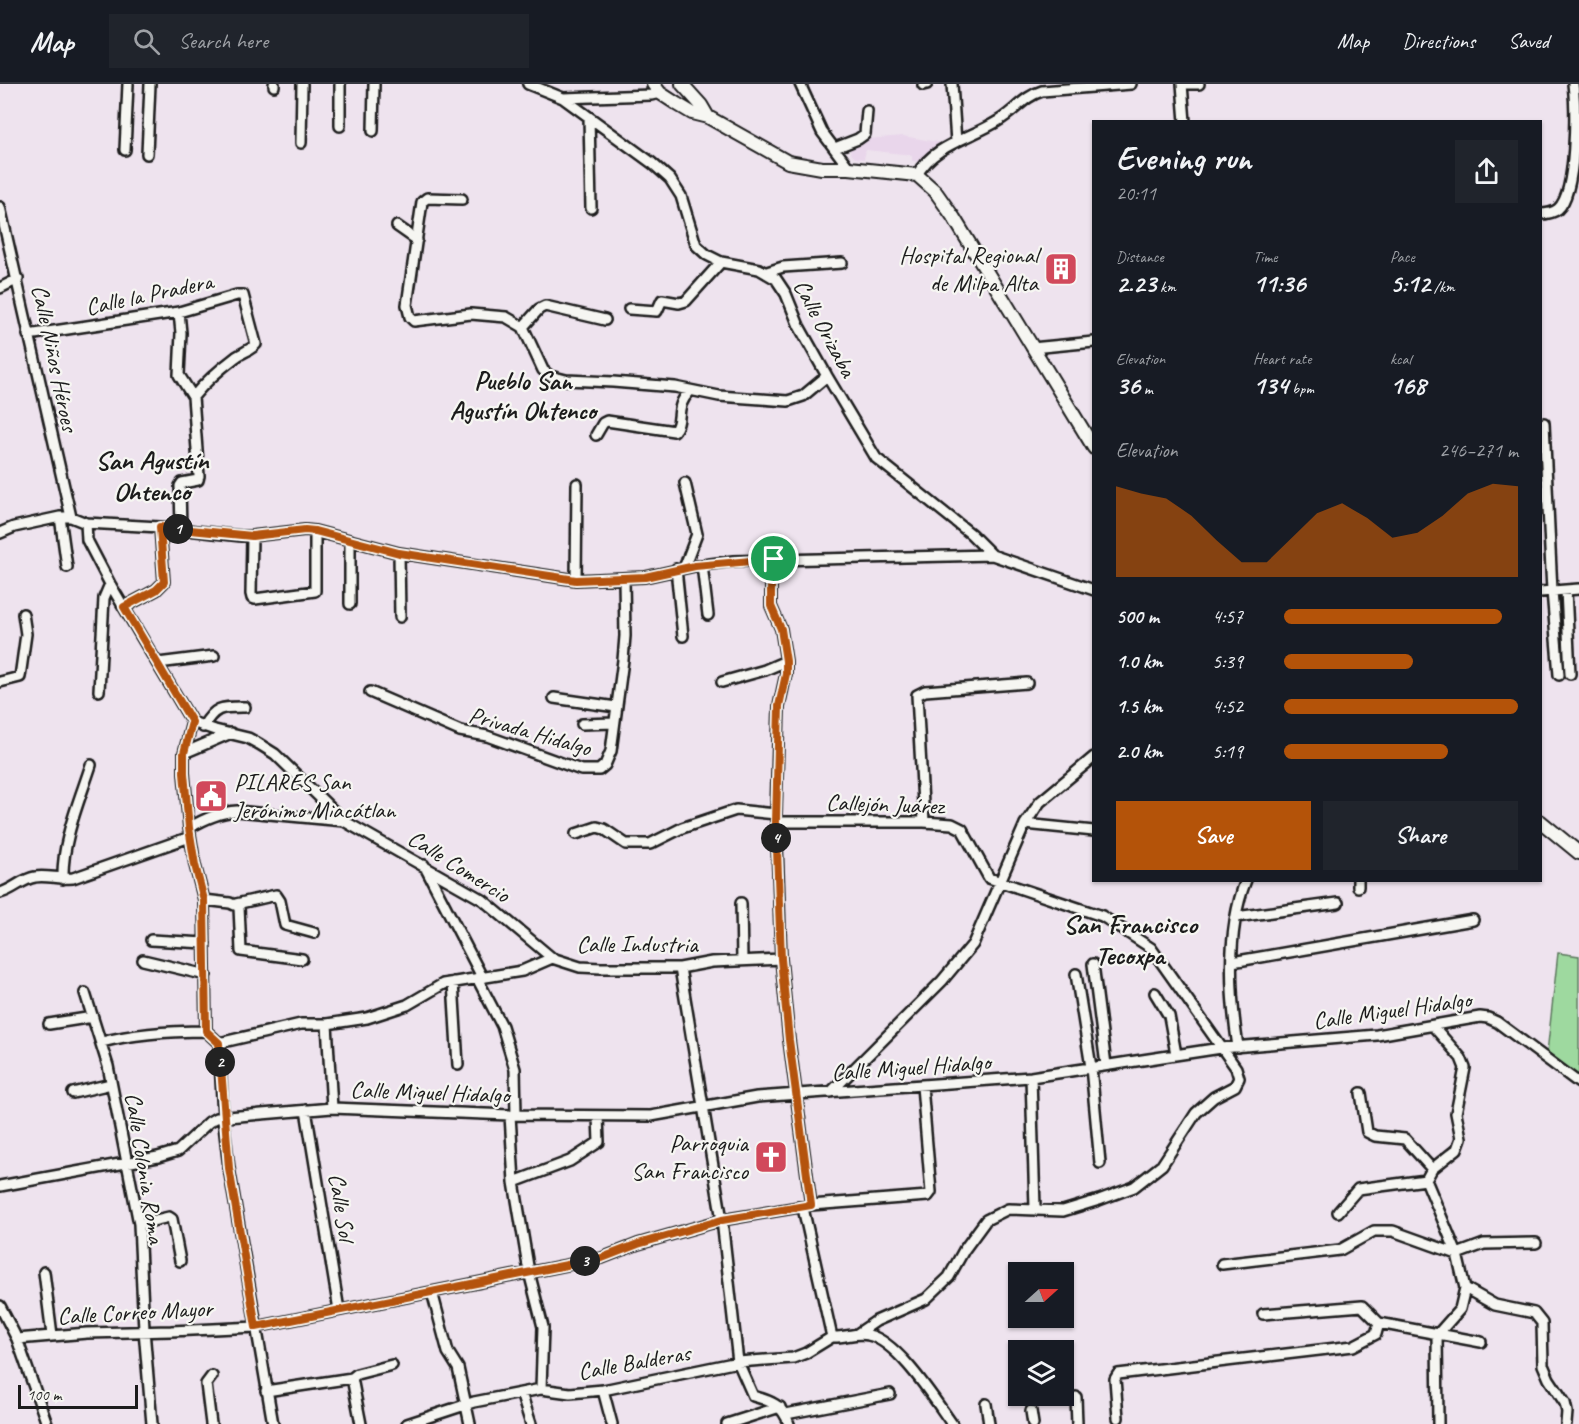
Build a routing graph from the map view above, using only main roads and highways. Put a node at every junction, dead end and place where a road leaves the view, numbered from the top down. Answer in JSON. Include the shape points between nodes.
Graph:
{"nodes":[{"id":1,"x":687,"y":86,"type":"edge"},
{"id":2,"x":658,"y":87,"type":"edge"},
{"id":3,"x":677,"y":104,"type":"junction"},
{"id":4,"x":708,"y":117,"type":"junction"},
{"id":5,"x":1092,"y":445,"type":"edge"},
{"id":6,"x":1542,"y":823,"type":"edge"},
{"id":7,"x":1579,"y":853,"type":"edge"}],
"edges":[{"from":1,"to":3,"type":"main road","via":[[688,98]]},
{"from":1,"to":4,"type":"main road"},
{"from":2,"to":3,"type":"main road"},
{"from":3,"to":4,"type":"main road"},
{"from":4,"to":5,"type":"main road","via":[[788,162],[916,175],[935,191]]},
{"from":6,"to":7,"type":"main road"}]}
